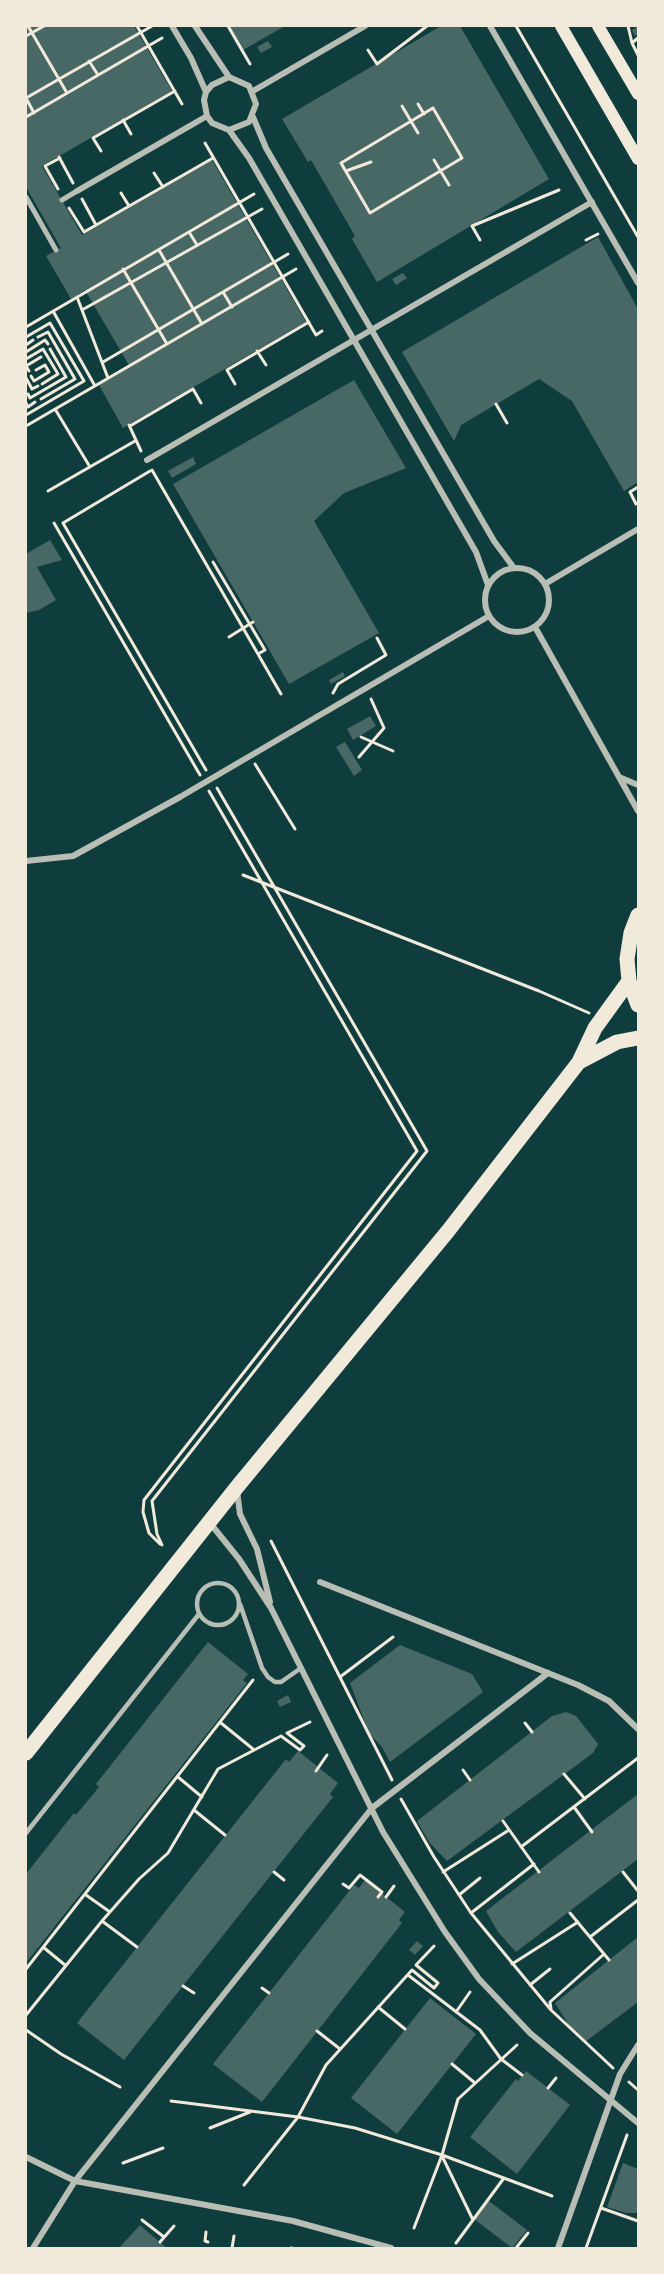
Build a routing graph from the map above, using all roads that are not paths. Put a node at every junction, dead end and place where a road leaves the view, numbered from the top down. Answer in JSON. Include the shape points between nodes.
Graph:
{"nodes":[{"id":1,"x":172,"y":26,"type":"edge"},
{"id":2,"x":195,"y":26,"type":"edge"},
{"id":3,"x":365,"y":26,"type":"edge"},
{"id":4,"x":490,"y":26,"type":"edge"},
{"id":5,"x":561,"y":26,"type":"edge"},
{"id":6,"x":598,"y":26,"type":"edge"},
{"id":7,"x":229,"y":78,"type":"junction"},
{"id":8,"x":253,"y":91,"type":"junction"},
{"id":9,"x":206,"y":92,"type":"junction"},
{"id":10,"x":639,"y":94,"type":"edge"},
{"id":11,"x":207,"y":116,"type":"junction"},
{"id":12,"x":253,"y":117,"type":"junction"},
{"id":13,"x":229,"y":130,"type":"junction"},
{"id":14,"x":639,"y":159,"type":"edge"},
{"id":15,"x":77,"y":191,"type":"joint"},
{"id":16,"x":26,"y":197,"type":"edge"},
{"id":17,"x":62,"y":200,"type":"dead end"},
{"id":18,"x":592,"y":202,"type":"junction"},
{"id":19,"x":56,"y":250,"type":"dead end"},
{"id":20,"x":639,"y":283,"type":"edge"},
{"id":21,"x":373,"y":331,"type":"junction"},
{"id":22,"x":355,"y":342,"type":"junction"},
{"id":23,"x":147,"y":460,"type":"road end"},
{"id":24,"x":639,"y":529,"type":"edge"},
{"id":25,"x":514,"y":568,"type":"junction"},
{"id":26,"x":545,"y":584,"type":"junction"},
{"id":27,"x":488,"y":585,"type":"junction"},
{"id":28,"x":489,"y":616,"type":"junction"},
{"id":29,"x":535,"y":627,"type":"junction"},
{"id":30,"x":619,"y":776,"type":"junction"},
{"id":31,"x":639,"y":785,"type":"edge"},
{"id":32,"x":639,"y":811,"type":"edge"},
{"id":33,"x":26,"y":861,"type":"edge"},
{"id":34,"x":639,"y":915,"type":"edge"},
{"id":35,"x":629,"y":981,"type":"junction"},
{"id":36,"x":639,"y":1005,"type":"edge"},
{"id":37,"x":639,"y":1038,"type":"edge"},
{"id":38,"x":579,"y":1062,"type":"junction"},
{"id":39,"x":237,"y":1487,"type":"junction"},
{"id":40,"x":210,"y":1522,"type":"junction"},
{"id":41,"x":320,"y":1581,"type":"dead end"},
{"id":42,"x":239,"y":1600,"type":"junction"},
{"id":43,"x":271,"y":1608,"type":"junction"},
{"id":44,"x":199,"y":1614,"type":"junction"},
{"id":45,"x":301,"y":1668,"type":"junction"},
{"id":46,"x":548,"y":1673,"type":"junction"},
{"id":47,"x":639,"y":1729,"type":"edge"},
{"id":48,"x":26,"y":1753,"type":"edge"},
{"id":49,"x":372,"y":1808,"type":"junction"},
{"id":50,"x":26,"y":1833,"type":"edge"},
{"id":51,"x":639,"y":2045,"type":"edge"},
{"id":52,"x":610,"y":2101,"type":"junction"},
{"id":53,"x":639,"y":2123,"type":"edge"},
{"id":54,"x":26,"y":2157,"type":"edge"},
{"id":55,"x":75,"y":2181,"type":"junction"},
{"id":56,"x":33,"y":2248,"type":"edge"},
{"id":57,"x":391,"y":2248,"type":"edge"},
{"id":58,"x":558,"y":2248,"type":"edge"}],
"edges":[{"from":1,"to":9,"type":"street"},
{"from":2,"to":7,"type":"street"},
{"from":3,"to":8,"type":"street"},
{"from":4,"to":18,"type":"street"},
{"from":5,"to":14,"type":"main road"},
{"from":6,"to":10,"type":"main road"},
{"from":7,"to":8,"type":"street","via":[[243,81]]},
{"from":7,"to":9,"type":"street","via":[[212,84]]},
{"from":8,"to":12,"type":"street"},
{"from":9,"to":11,"type":"street"},
{"from":11,"to":13,"type":"street"},
{"from":11,"to":15,"type":"street"},
{"from":12,"to":13,"type":"street","via":[[243,127]]},
{"from":12,"to":21,"type":"street","via":[[266,148]]},
{"from":13,"to":22,"type":"street"},
{"from":15,"to":17,"type":"street"},
{"from":16,"to":19,"type":"street"},
{"from":18,"to":20,"type":"street"},
{"from":18,"to":21,"type":"street"},
{"from":21,"to":22,"type":"street"},
{"from":21,"to":25,"type":"street","via":[[494,541]]},
{"from":22,"to":23,"type":"street"},
{"from":22,"to":27,"type":"street","via":[[476,552]]},
{"from":24,"to":26,"type":"street"},
{"from":25,"to":26,"type":"street","via":[[532,571]]},
{"from":25,"to":27,"type":"street","via":[[495,576]]},
{"from":26,"to":29,"type":"street","via":[[547,612]]},
{"from":27,"to":28,"type":"street","via":[[485,606]]},
{"from":28,"to":29,"type":"street","via":[[504,630],[525,631]]},
{"from":28,"to":33,"type":"street","via":[[73,856]]},
{"from":29,"to":30,"type":"street"},
{"from":30,"to":31,"type":"street"},
{"from":30,"to":32,"type":"street"},
{"from":34,"to":35,"type":"main road","via":[[627,950]]},
{"from":35,"to":36,"type":"main road"},
{"from":35,"to":38,"type":"main road","via":[[601,1019]]},
{"from":37,"to":38,"type":"main road","via":[[617,1042]]},
{"from":38,"to":39,"type":"main road","via":[[448,1231]]},
{"from":39,"to":40,"type":"main road"},
{"from":39,"to":43,"type":"street","via":[[240,1514],[257,1549]]},
{"from":40,"to":43,"type":"street"},
{"from":40,"to":48,"type":"main road"},
{"from":41,"to":46,"type":"street"},
{"from":42,"to":44,"type":"lane","via":[[237,1614],[227,1623],[213,1624]]},
{"from":42,"to":44,"type":"lane","via":[[231,1587],[209,1585],[199,1596]]},
{"from":42,"to":45,"type":"lane","via":[[268,1677],[281,1682]]},
{"from":43,"to":45,"type":"street"},
{"from":44,"to":50,"type":"lane"},
{"from":45,"to":49,"type":"street"},
{"from":46,"to":47,"type":"street","via":[[609,1701]]},
{"from":46,"to":49,"type":"street"},
{"from":49,"to":52,"type":"street","via":[[416,1890],[479,1978],[530,2033]]},
{"from":49,"to":55,"type":"street"},
{"from":51,"to":52,"type":"street","via":[[620,2074]]},
{"from":52,"to":53,"type":"street"},
{"from":52,"to":58,"type":"street"},
{"from":54,"to":55,"type":"street"},
{"from":55,"to":56,"type":"street"},
{"from":55,"to":57,"type":"street","via":[[292,2221]]}]}
